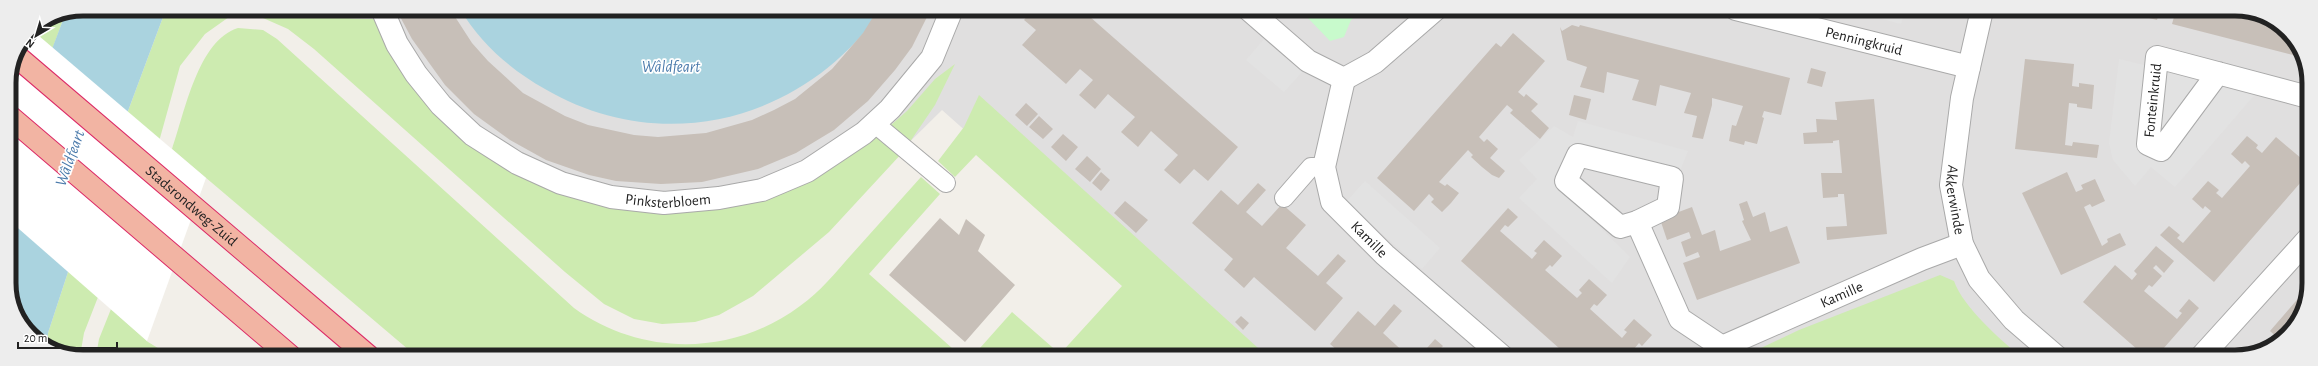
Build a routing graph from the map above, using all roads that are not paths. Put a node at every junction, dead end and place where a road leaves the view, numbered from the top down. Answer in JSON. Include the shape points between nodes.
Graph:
{"nodes":[{"id":1,"x":385,"y":16,"type":"edge"},
{"id":2,"x":949,"y":16,"type":"edge"},
{"id":3,"x":1256,"y":16,"type":"edge"},
{"id":4,"x":1428,"y":16,"type":"edge"},
{"id":5,"x":1761,"y":16,"type":"edge"},
{"id":6,"x":1981,"y":16,"type":"edge"},
{"id":7,"x":20,"y":59,"type":"edge"},
{"id":8,"x":1969,"y":66,"type":"junction"},
{"id":9,"x":2218,"y":73,"type":"dead end"},
{"id":10,"x":1344,"y":79,"type":"junction"},
{"id":11,"x":2302,"y":95,"type":"edge"},
{"id":12,"x":16,"y":122,"type":"edge"},
{"id":13,"x":874,"y":123,"type":"junction"},
{"id":14,"x":1324,"y":167,"type":"junction"},
{"id":15,"x":946,"y":183,"type":"dead end"},
{"id":16,"x":1284,"y":198,"type":"dead end"},
{"id":17,"x":1637,"y":222,"type":"junction"},
{"id":18,"x":1962,"y":244,"type":"junction"},
{"id":19,"x":2302,"y":246,"type":"edge"},
{"id":20,"x":283,"y":350,"type":"edge"},
{"id":21,"x":361,"y":350,"type":"edge"},
{"id":22,"x":1495,"y":350,"type":"edge"},
{"id":23,"x":1716,"y":350,"type":"edge"},
{"id":24,"x":1729,"y":350,"type":"edge"},
{"id":25,"x":2049,"y":350,"type":"edge"},
{"id":26,"x":2207,"y":350,"type":"edge"}],
"edges":[{"from":1,"to":13,"type":"street","name":"Pinksterbloem","via":[[396,44],[416,74],[442,105],[473,135],[523,166],[561,183],[611,197],[664,203],[719,198],[762,190],[808,171],[864,133]]},
{"from":2,"to":13,"type":"street","name":"Pinksterbloem","via":[[932,58]]},
{"from":3,"to":10,"type":"street","via":[[1308,61]]},
{"from":4,"to":10,"type":"street","via":[[1375,62]]},
{"from":5,"to":8,"type":"street","name":"Penningkruid"},
{"from":6,"to":8,"type":"street","name":"Akkerwinde"},
{"from":7,"to":21,"type":"highway","name":"Stadsrondweg-Zuid"},
{"from":8,"to":18,"type":"street","name":"Akkerwinde","via":[[1962,98],[1951,185]]},
{"from":9,"to":11,"type":"street"},
{"from":10,"to":14,"type":"street","name":"Kamille"},
{"from":12,"to":20,"type":"highway"},
{"from":13,"to":15,"type":"lane"},
{"from":14,"to":16,"type":"lane","via":[[1311,167]]},
{"from":14,"to":22,"type":"street","name":"Kamille","via":[[1332,202],[1385,255]]},
{"from":17,"to":17,"type":"street","via":[[1620,227],[1566,181],[1578,155],[1672,178],[1668,207]]},
{"from":17,"to":23,"type":"street","name":"Kamille","via":[[1680,318]]},
{"from":18,"to":24,"type":"street","name":"Kamille","via":[[1922,259]]},
{"from":18,"to":25,"type":"street","name":"Akkerwinde","via":[[1979,278],[2014,320]]},
{"from":19,"to":26,"type":"street"}]}
